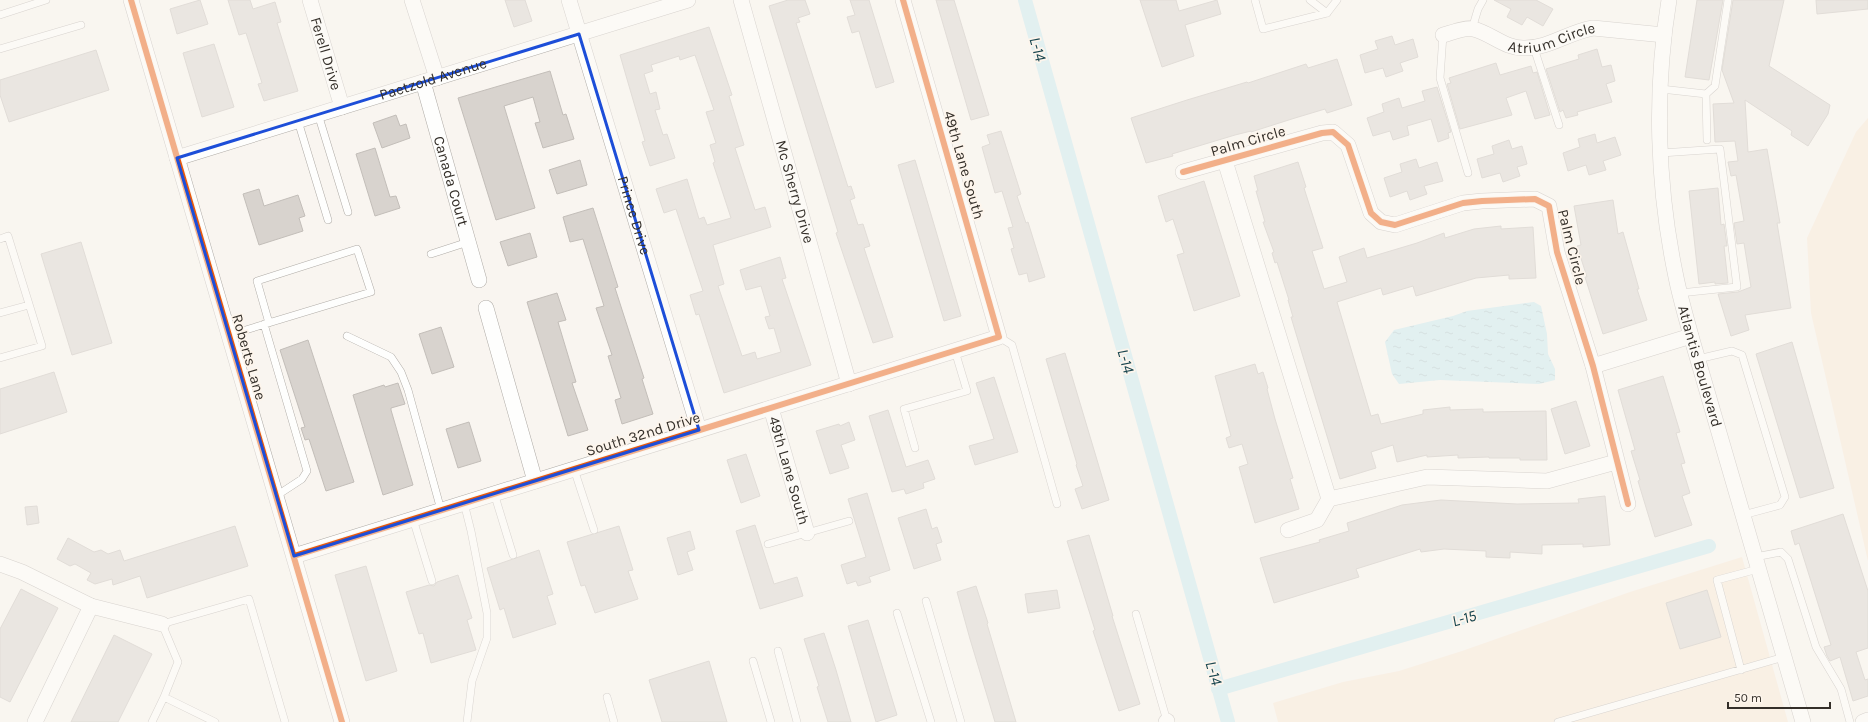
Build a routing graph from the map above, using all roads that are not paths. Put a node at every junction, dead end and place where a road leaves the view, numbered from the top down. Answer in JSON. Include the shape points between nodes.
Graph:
{"nodes":[{"id":1,"x":46,"y":0,"type":"edge"},
{"id":2,"x":131,"y":0,"type":"edge"},
{"id":3,"x":310,"y":0,"type":"edge"},
{"id":4,"x":412,"y":0,"type":"edge"},
{"id":5,"x":569,"y":0,"type":"edge"},
{"id":6,"x":688,"y":0,"type":"edge"},
{"id":7,"x":741,"y":0,"type":"edge"},
{"id":8,"x":903,"y":0,"type":"edge"},
{"id":9,"x":1255,"y":0,"type":"edge"},
{"id":10,"x":1310,"y":0,"type":"edge"},
{"id":11,"x":1338,"y":0,"type":"edge"},
{"id":12,"x":1483,"y":0,"type":"edge"},
{"id":13,"x":1669,"y":0,"type":"edge"},
{"id":14,"x":1728,"y":0,"type":"edge"},
{"id":15,"x":1327,"y":13,"type":"junction"},
{"id":16,"x":0,"y":15,"type":"edge"},
{"id":17,"x":81,"y":25,"type":"dead end"},
{"id":18,"x":1472,"y":29,"type":"junction"},
{"id":19,"x":579,"y":34,"type":"junction"},
{"id":20,"x":1443,"y":35,"type":"joint"},
{"id":21,"x":1664,"y":35,"type":"junction"},
{"id":22,"x":1534,"y":48,"type":"junction"},
{"id":23,"x":0,"y":49,"type":"edge"},
{"id":24,"x":430,"y":80,"type":"junction"},
{"id":25,"x":1660,"y":89,"type":"junction"},
{"id":26,"x":1706,"y":94,"type":"junction"},
{"id":27,"x":342,"y":107,"type":"junction"},
{"id":28,"x":318,"y":114,"type":"junction"},
{"id":29,"x":298,"y":121,"type":"junction"},
{"id":30,"x":1559,"y":125,"type":"dead end"},
{"id":31,"x":1706,"y":140,"type":"dead end"},
{"id":32,"x":1661,"y":153,"type":"junction"},
{"id":33,"x":177,"y":158,"type":"junction"},
{"id":34,"x":1225,"y":161,"type":"junction"},
{"id":35,"x":1183,"y":172,"type":"dead end"},
{"id":36,"x":1468,"y":173,"type":"dead end"},
{"id":37,"x":348,"y":212,"type":"dead end"},
{"id":38,"x":328,"y":220,"type":"dead end"},
{"id":39,"x":0,"y":239,"type":"edge"},
{"id":40,"x":468,"y":242,"type":"junction"},
{"id":41,"x":431,"y":254,"type":"dead end"},
{"id":42,"x":479,"y":280,"type":"dead end"},
{"id":43,"x":1680,"y":293,"type":"junction"},
{"id":44,"x":29,"y":305,"type":"junction"},
{"id":45,"x":486,"y":308,"type":"dead end"},
{"id":46,"x":0,"y":313,"type":"edge"},
{"id":47,"x":267,"y":324,"type":"junction"},
{"id":48,"x":229,"y":335,"type":"junction"},
{"id":49,"x":347,"y":336,"type":"dead end"},
{"id":50,"x":1691,"y":336,"type":"junction"},
{"id":51,"x":999,"y":338,"type":"junction"},
{"id":52,"x":955,"y":351,"type":"junction"},
{"id":53,"x":0,"y":358,"type":"edge"},
{"id":54,"x":1698,"y":359,"type":"junction"},
{"id":55,"x":1593,"y":366,"type":"junction"},
{"id":56,"x":849,"y":384,"type":"junction"},
{"id":57,"x":771,"y":408,"type":"junction"},
{"id":58,"x":699,"y":430,"type":"junction"},
{"id":59,"x":915,"y":448,"type":"dead end"},
{"id":60,"x":1616,"y":462,"type":"junction"},
{"id":61,"x":574,"y":469,"type":"junction"},
{"id":62,"x":536,"y":481,"type":"junction"},
{"id":63,"x":494,"y":494,"type":"junction"},
{"id":64,"x":276,"y":496,"type":"junction"},
{"id":65,"x":1328,"y":500,"type":"junction"},
{"id":66,"x":464,"y":503,"type":"junction"},
{"id":67,"x":1057,"y":504,"type":"dead end"},
{"id":68,"x":1628,"y":504,"type":"dead end"},
{"id":69,"x":442,"y":510,"type":"junction"},
{"id":70,"x":1743,"y":516,"type":"junction"},
{"id":71,"x":413,"y":519,"type":"junction"},
{"id":72,"x":849,"y":521,"type":"dead end"},
{"id":73,"x":594,"y":530,"type":"dead end"},
{"id":74,"x":1288,"y":530,"type":"dead end"},
{"id":75,"x":807,"y":533,"type":"junction"},
{"id":76,"x":768,"y":544,"type":"dead end"},
{"id":77,"x":513,"y":555,"type":"dead end"},
{"id":78,"x":294,"y":556,"type":"junction"},
{"id":79,"x":1757,"y":563,"type":"junction"},
{"id":80,"x":0,"y":565,"type":"edge"},
{"id":81,"x":432,"y":581,"type":"dead end"},
{"id":82,"x":926,"y":602,"type":"dead end"},
{"id":83,"x":91,"y":606,"type":"junction"},
{"id":84,"x":897,"y":613,"type":"dead end"},
{"id":85,"x":1136,"y":614,"type":"dead end"},
{"id":86,"x":162,"y":624,"type":"junction"},
{"id":87,"x":778,"y":651,"type":"dead end"},
{"id":88,"x":1784,"y":657,"type":"junction"},
{"id":89,"x":752,"y":661,"type":"dead end"},
{"id":90,"x":1741,"y":670,"type":"junction"},
{"id":91,"x":164,"y":697,"type":"junction"},
{"id":92,"x":607,"y":697,"type":"dead end"},
{"id":93,"x":1868,"y":720,"type":"edge"},
{"id":94,"x":35,"y":722,"type":"edge"},
{"id":95,"x":152,"y":722,"type":"edge"},
{"id":96,"x":215,"y":722,"type":"edge"},
{"id":97,"x":285,"y":722,"type":"edge"},
{"id":98,"x":342,"y":722,"type":"edge"},
{"id":99,"x":467,"y":722,"type":"edge"},
{"id":100,"x":614,"y":722,"type":"edge"},
{"id":101,"x":771,"y":722,"type":"edge"},
{"id":102,"x":797,"y":722,"type":"edge"},
{"id":103,"x":931,"y":722,"type":"edge"},
{"id":104,"x":961,"y":722,"type":"edge"},
{"id":105,"x":1166,"y":722,"type":"edge"},
{"id":106,"x":1558,"y":722,"type":"edge"},
{"id":107,"x":1803,"y":722,"type":"edge"},
{"id":108,"x":1850,"y":722,"type":"edge"},
{"id":109,"x":1863,"y":722,"type":"edge"}],
"edges":[{"from":1,"to":16,"type":"lane"},
{"from":2,"to":33,"type":"street","name":"Roberts Lane"},
{"from":3,"to":27,"type":"street","name":"Ferell Drive"},
{"from":4,"to":24,"type":"street","name":"Canada Court"},
{"from":5,"to":19,"type":"street","name":"Prince Drive"},
{"from":6,"to":19,"type":"street","name":"Paetzold Avenue"},
{"from":7,"to":56,"type":"street","name":"Mc Sherry Drive"},
{"from":8,"to":51,"type":"street","name":"49th Lane South"},
{"from":9,"to":15,"type":"lane","via":[[1263,29]]},
{"from":10,"to":15,"type":"lane"},
{"from":11,"to":15,"type":"lane"},
{"from":12,"to":18,"type":"lane"},
{"from":13,"to":21,"type":"street","name":"Atlantis Boulevard"},
{"from":14,"to":26,"type":"lane","via":[[1715,86]]},
{"from":17,"to":23,"type":"lane"},
{"from":18,"to":20,"type":"street"},
{"from":18,"to":22,"type":"street","name":"Atrium Circle","via":[[1512,47]]},
{"from":19,"to":24,"type":"street","name":"Paetzold Avenue"},
{"from":19,"to":58,"type":"street","name":"Prince Drive"},
{"from":20,"to":36,"type":"lane","via":[[1440,78]]},
{"from":21,"to":22,"type":"street","name":"Atrium Circle","via":[[1593,28]]},
{"from":21,"to":25,"type":"street","name":"Atlantis Boulevard"},
{"from":22,"to":30,"type":"lane"},
{"from":24,"to":27,"type":"street","name":"Paetzold Avenue"},
{"from":24,"to":40,"type":"street","name":"Canada Court"},
{"from":25,"to":26,"type":"lane"},
{"from":25,"to":32,"type":"street","name":"Atlantis Boulevard"},
{"from":26,"to":31,"type":"lane"},
{"from":27,"to":28,"type":"street","name":"Paetzold Avenue"},
{"from":28,"to":29,"type":"street","name":"Paetzold Avenue"},
{"from":28,"to":37,"type":"lane"},
{"from":29,"to":33,"type":"street","name":"Paetzold Avenue"},
{"from":29,"to":38,"type":"lane"},
{"from":32,"to":43,"type":"street","name":"Atlantis Boulevard","via":[[1668,228]]},
{"from":32,"to":43,"type":"lane","via":[[1720,149],[1737,287]]},
{"from":33,"to":48,"type":"street","name":"Roberts Lane"},
{"from":34,"to":35,"type":"street","name":"Palm Circle"},
{"from":34,"to":55,"type":"street","name":"Palm Circle","via":[[1333,132],[1348,145],[1371,213],[1381,222],[1395,225],[1463,203],[1535,199],[1548,206],[1557,252]]},
{"from":34,"to":65,"type":"street","name":"Palm Circle"},
{"from":39,"to":44,"type":"lane","via":[[8,236]]},
{"from":40,"to":41,"type":"lane"},
{"from":40,"to":42,"type":"street","name":"Canada Court"},
{"from":43,"to":50,"type":"street","name":"Atlantis Boulevard"},
{"from":44,"to":46,"type":"lane"},
{"from":44,"to":53,"type":"lane","via":[[42,346]]},
{"from":45,"to":62,"type":"street"},
{"from":47,"to":47,"type":"lane","via":[[371,292],[357,249],[257,281]]},
{"from":47,"to":48,"type":"lane"},
{"from":47,"to":64,"type":"lane","via":[[307,471],[302,479]]},
{"from":48,"to":64,"type":"street","name":"Roberts Lane"},
{"from":49,"to":69,"type":"lane","via":[[391,357],[401,372]]},
{"from":50,"to":54,"type":"street","name":"Atlantis Boulevard"},
{"from":50,"to":55,"type":"street"},
{"from":51,"to":52,"type":"street","name":"South 32nd Drive"},
{"from":51,"to":67,"type":"lane","via":[[1012,345]]},
{"from":52,"to":56,"type":"street","name":"South 32nd Drive"},
{"from":52,"to":59,"type":"lane","via":[[967,391],[904,409]]},
{"from":54,"to":70,"type":"street","name":"Atlantis Boulevard"},
{"from":54,"to":70,"type":"lane","via":[[1732,351],[1742,355],[1785,497],[1780,505]]},
{"from":55,"to":60,"type":"street","name":"Palm Circle"},
{"from":56,"to":57,"type":"street","name":"South 32nd Drive"},
{"from":57,"to":58,"type":"street","name":"South 32nd Drive"},
{"from":57,"to":75,"type":"street","name":"49th Lane South"},
{"from":58,"to":61,"type":"street","name":"South 32nd Drive"},
{"from":60,"to":65,"type":"street","via":[[1547,481],[1428,477]]},
{"from":60,"to":68,"type":"street","name":"Palm Circle"},
{"from":61,"to":62,"type":"street","name":"South 32nd Drive"},
{"from":61,"to":73,"type":"lane"},
{"from":62,"to":63,"type":"street","name":"South 32nd Drive"},
{"from":63,"to":66,"type":"street","name":"South 32nd Drive"},
{"from":63,"to":77,"type":"lane"},
{"from":64,"to":78,"type":"street","name":"Roberts Lane"},
{"from":65,"to":74,"type":"street","via":[[1317,520]]},
{"from":66,"to":69,"type":"street","name":"South 32nd Drive"},
{"from":66,"to":99,"type":"lane","via":[[487,619],[487,638],[472,681]]},
{"from":69,"to":71,"type":"street","name":"South 32nd Drive"},
{"from":70,"to":79,"type":"street","name":"Atlantis Boulevard"},
{"from":71,"to":78,"type":"street","name":"South 32nd Drive"},
{"from":71,"to":81,"type":"lane"},
{"from":72,"to":75,"type":"lane"},
{"from":75,"to":76,"type":"lane"},
{"from":78,"to":98,"type":"street","name":"Roberts Lane"},
{"from":79,"to":88,"type":"street","name":"Atlantis Boulevard"},
{"from":79,"to":90,"type":"lane","via":[[1717,580]]},
{"from":79,"to":108,"type":"lane","via":[[1781,552],[1788,559],[1816,647],[1841,689]]},
{"from":80,"to":83,"type":"street","via":[[22,572]]},
{"from":82,"to":104,"type":"lane"},
{"from":83,"to":86,"type":"street"},
{"from":83,"to":94,"type":"street"},
{"from":84,"to":103,"type":"lane"},
{"from":85,"to":105,"type":"lane"},
{"from":86,"to":91,"type":"lane","via":[[178,662]]},
{"from":86,"to":97,"type":"lane","via":[[249,599]]},
{"from":87,"to":102,"type":"lane"},
{"from":88,"to":90,"type":"lane"},
{"from":88,"to":107,"type":"street","name":"Atlantis Boulevard"},
{"from":89,"to":101,"type":"lane"},
{"from":90,"to":106,"type":"lane"},
{"from":91,"to":95,"type":"lane"},
{"from":91,"to":96,"type":"lane"},
{"from":92,"to":100,"type":"lane"},
{"from":93,"to":109,"type":"street"}]}
